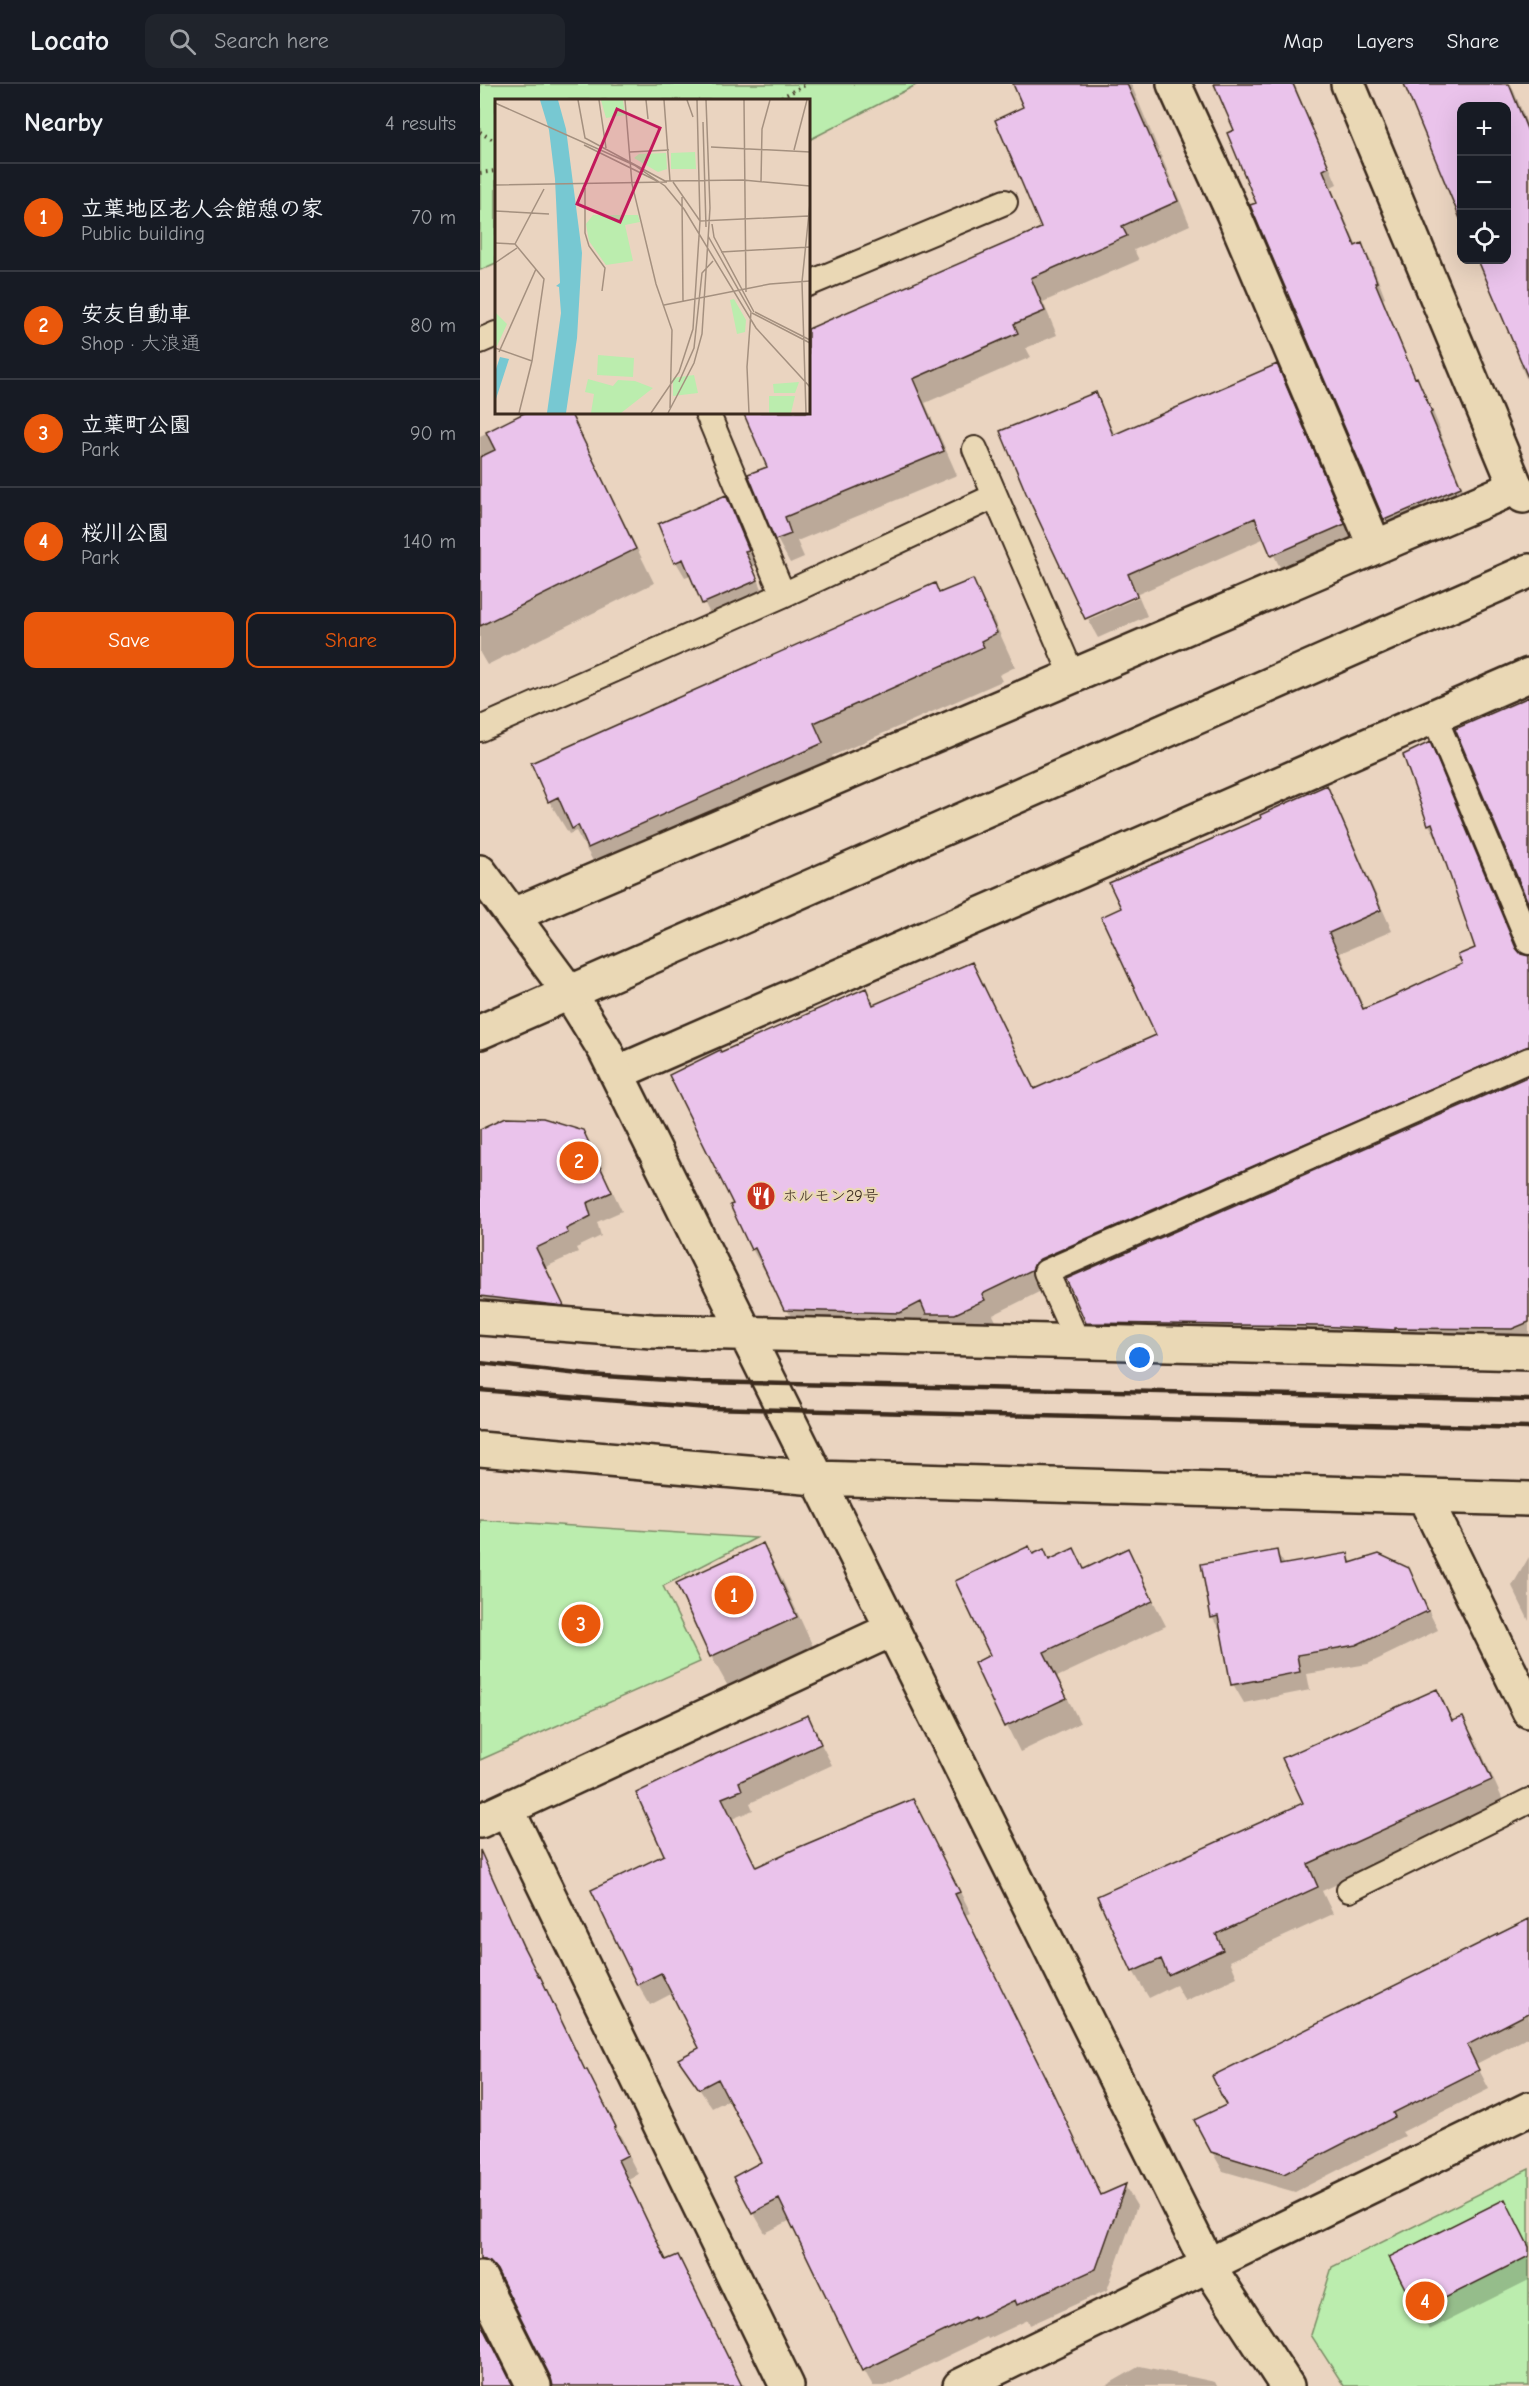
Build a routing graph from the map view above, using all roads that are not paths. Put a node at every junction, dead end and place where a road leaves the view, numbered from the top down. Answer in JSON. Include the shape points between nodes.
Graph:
{"nodes":[{"id":1,"x":1174,"y":84,"type":"edge"},
{"id":2,"x":1348,"y":84,"type":"edge"},
{"id":3,"x":1005,"y":202,"type":"dead end"},
{"id":4,"x":810,"y":283,"type":"edge"},
{"id":5,"x":495,"y":334,"type":"edge"},
{"id":6,"x":480,"y":341,"type":"edge"},
{"id":7,"x":708,"y":414,"type":"edge"},
{"id":8,"x":975,"y":449,"type":"dead end"},
{"id":9,"x":995,"y":496,"type":"junction"},
{"id":10,"x":1375,"y":547,"type":"junction"},
{"id":11,"x":1529,"y":572,"type":"edge"},
{"id":12,"x":783,"y":595,"type":"junction"},
{"id":13,"x":1529,"y":675,"type":"edge"},
{"id":14,"x":1072,"y":677,"type":"junction"},
{"id":15,"x":1434,"y":716,"type":"junction"},
{"id":16,"x":480,"y":729,"type":"edge"},
{"id":17,"x":480,"y":872,"type":"edge"},
{"id":18,"x":513,"y":915,"type":"junction"},
{"id":19,"x":1529,"y":942,"type":"edge"},
{"id":20,"x":569,"y":992,"type":"junction"},
{"id":21,"x":480,"y":1032,"type":"edge"},
{"id":22,"x":1529,"y":1060,"type":"edge"},
{"id":23,"x":617,"y":1072,"type":"junction"},
{"id":24,"x":480,"y":1318,"type":"edge"},
{"id":25,"x":747,"y":1334,"type":"junction"},
{"id":26,"x":1078,"y":1343,"type":"junction"},
{"id":27,"x":1529,"y":1353,"type":"edge"},
{"id":28,"x":480,"y":1449,"type":"edge"},
{"id":29,"x":816,"y":1478,"type":"junction"},
{"id":30,"x":1425,"y":1498,"type":"junction"},
{"id":31,"x":1529,"y":1499,"type":"edge"},
{"id":32,"x":893,"y":1629,"type":"junction"},
{"id":33,"x":1529,"y":1711,"type":"edge"},
{"id":34,"x":1529,"y":1800,"type":"edge"},
{"id":35,"x":494,"y":1815,"type":"edge"},
{"id":36,"x":1349,"y":1890,"type":"dead end"},
{"id":37,"x":1529,"y":2109,"type":"edge"},
{"id":38,"x":1209,"y":2265,"type":"junction"},
{"id":39,"x":480,"y":2278,"type":"edge"},
{"id":40,"x":534,"y":2386,"type":"edge"},
{"id":41,"x":787,"y":2386,"type":"edge"},
{"id":42,"x":960,"y":2386,"type":"edge"},
{"id":43,"x":1287,"y":2386,"type":"edge"}],
"edges":[{"from":1,"to":10,"type":"street"},
{"from":2,"to":10,"type":"street","via":[[1520,491]]},
{"from":3,"to":4,"type":"lane"},
{"from":5,"to":6,"type":"lane"},
{"from":7,"to":12,"type":"lane"},
{"from":8,"to":9,"type":"lane"},
{"from":9,"to":12,"type":"lane"},
{"from":9,"to":14,"type":"lane"},
{"from":10,"to":14,"type":"street"},
{"from":11,"to":20,"type":"street"},
{"from":12,"to":16,"type":"lane"},
{"from":13,"to":15,"type":"street"},
{"from":14,"to":18,"type":"street"},
{"from":15,"to":19,"type":"lane"},
{"from":15,"to":23,"type":"street"},
{"from":17,"to":18,"type":"street"},
{"from":18,"to":20,"type":"street"},
{"from":20,"to":21,"type":"street"},
{"from":20,"to":23,"type":"street"},
{"from":22,"to":26,"type":"lane","via":[[1046,1272]]},
{"from":23,"to":25,"type":"street"},
{"from":24,"to":25,"type":"street","via":[[652,1332]]},
{"from":25,"to":26,"type":"street"},
{"from":25,"to":29,"type":"street"},
{"from":26,"to":27,"type":"street"},
{"from":28,"to":29,"type":"street"},
{"from":29,"to":30,"type":"street"},
{"from":29,"to":32,"type":"street"},
{"from":30,"to":31,"type":"street"},
{"from":30,"to":33,"type":"street"},
{"from":32,"to":35,"type":"street"},
{"from":32,"to":38,"type":"street"},
{"from":34,"to":36,"type":"lane"},
{"from":35,"to":41,"type":"street"},
{"from":37,"to":38,"type":"street"},
{"from":38,"to":42,"type":"street"},
{"from":38,"to":43,"type":"street"},
{"from":39,"to":40,"type":"street"}]}
